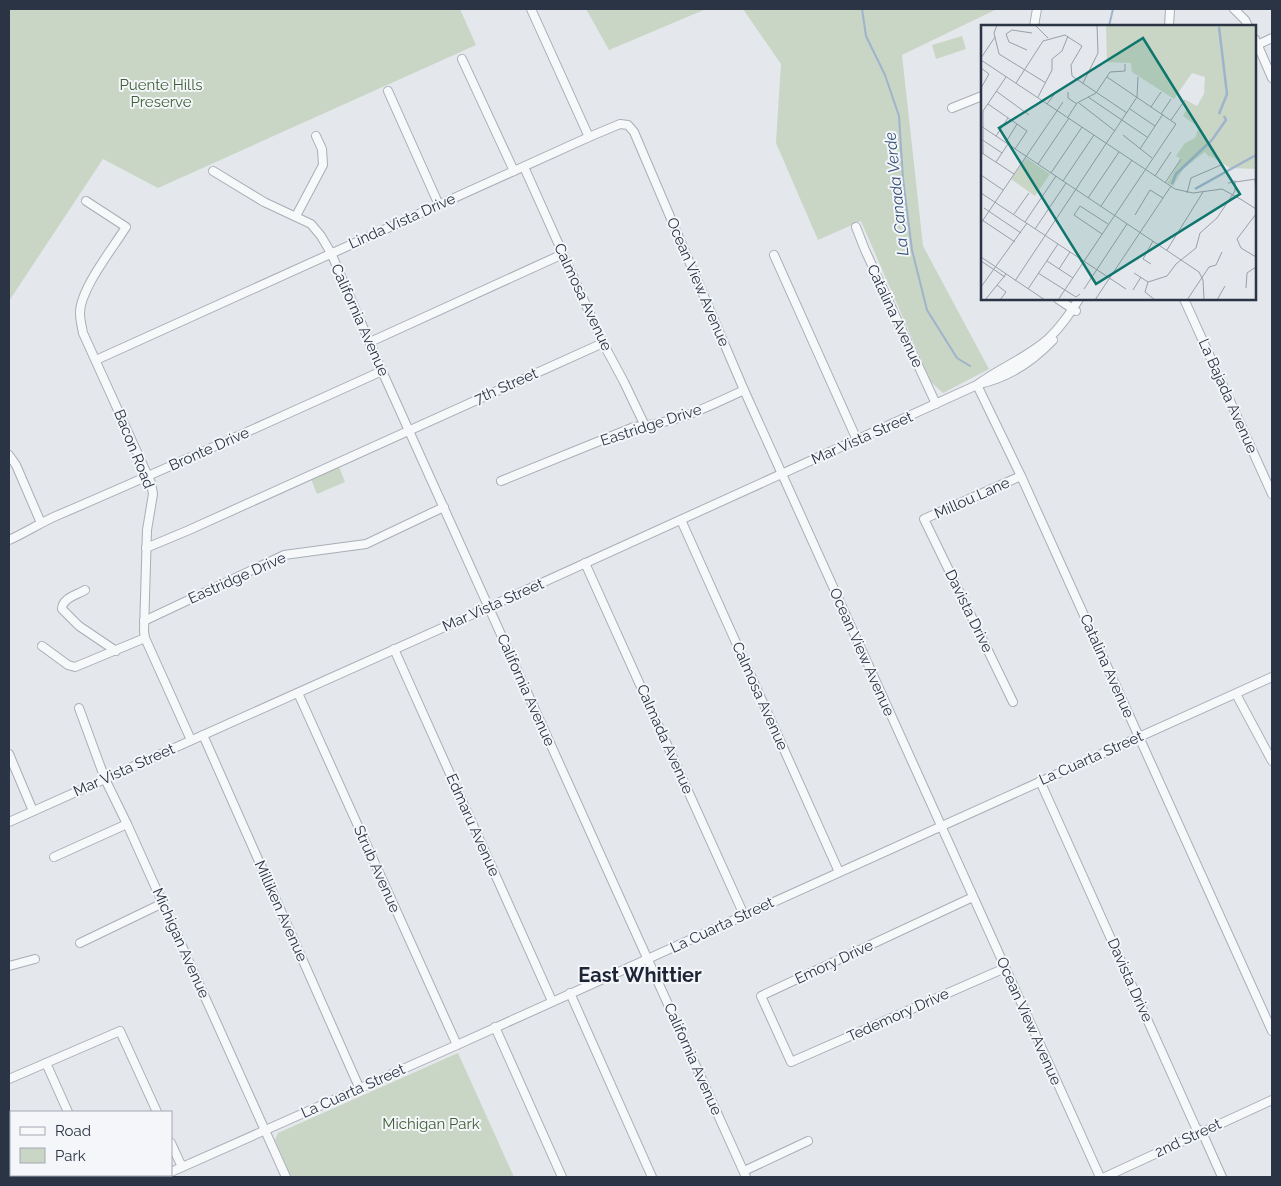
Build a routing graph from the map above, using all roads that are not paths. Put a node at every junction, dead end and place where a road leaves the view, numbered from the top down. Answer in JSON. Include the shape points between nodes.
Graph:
{"nodes":[{"id":1,"x":531,"y":9,"type":"edge"},
{"id":2,"x":1036,"y":9,"type":"edge"},
{"id":3,"x":1170,"y":9,"type":"edge"},
{"id":4,"x":1234,"y":9,"type":"edge"},
{"id":5,"x":1034,"y":25,"type":"edge"},
{"id":6,"x":1169,"y":25,"type":"edge"},
{"id":7,"x":1248,"y":25,"type":"edge"},
{"id":8,"x":1272,"y":38,"type":"edge"},
{"id":9,"x":1256,"y":43,"type":"edge"},
{"id":10,"x":462,"y":59,"type":"dead end"},
{"id":11,"x":1272,"y":78,"type":"edge"},
{"id":12,"x":388,"y":91,"type":"dead end"},
{"id":13,"x":981,"y":96,"type":"edge"},
{"id":14,"x":952,"y":108,"type":"dead end"},
{"id":15,"x":628,"y":125,"type":"joint"},
{"id":16,"x":316,"y":136,"type":"dead end"},
{"id":17,"x":589,"y":137,"type":"junction"},
{"id":18,"x":524,"y":167,"type":"junction"},
{"id":19,"x":514,"y":171,"type":"junction"},
{"id":20,"x":213,"y":172,"type":"dead end"},
{"id":21,"x":86,"y":201,"type":"dead end"},
{"id":22,"x":438,"y":205,"type":"junction"},
{"id":23,"x":296,"y":216,"type":"junction"},
{"id":24,"x":856,"y":227,"type":"dead end"},
{"id":25,"x":331,"y":253,"type":"junction"},
{"id":26,"x":563,"y":254,"type":"junction"},
{"id":27,"x":774,"y":254,"type":"dead end"},
{"id":28,"x":1060,"y":300,"type":"edge"},
{"id":29,"x":1078,"y":300,"type":"edge"},
{"id":30,"x":1084,"y":300,"type":"edge"},
{"id":31,"x":1184,"y":300,"type":"edge"},
{"id":32,"x":1075,"y":310,"type":"junction"},
{"id":33,"x":370,"y":342,"type":"junction"},
{"id":34,"x":602,"y":343,"type":"junction"},
{"id":35,"x":96,"y":360,"type":"junction"},
{"id":36,"x":382,"y":371,"type":"junction"},
{"id":37,"x":977,"y":385,"type":"junction"},
{"id":38,"x":744,"y":390,"type":"junction"},
{"id":39,"x":936,"y":404,"type":"junction"},
{"id":40,"x":645,"y":426,"type":"junction"},
{"id":41,"x":409,"y":430,"type":"junction"},
{"id":42,"x":857,"y":440,"type":"junction"},
{"id":43,"x":9,"y":455,"type":"edge"},
{"id":44,"x":783,"y":474,"type":"junction"},
{"id":45,"x":1021,"y":476,"type":"junction"},
{"id":46,"x":149,"y":477,"type":"junction"},
{"id":47,"x":501,"y":481,"type":"dead end"},
{"id":48,"x":1272,"y":494,"type":"edge"},
{"id":49,"x":444,"y":507,"type":"junction"},
{"id":50,"x":681,"y":520,"type":"junction"},
{"id":51,"x":924,"y":520,"type":"joint"},
{"id":52,"x":41,"y":523,"type":"junction"},
{"id":53,"x":9,"y":540,"type":"edge"},
{"id":54,"x":146,"y":548,"type":"junction"},
{"id":55,"x":585,"y":563,"type":"junction"},
{"id":56,"x":85,"y":590,"type":"dead end"},
{"id":57,"x":489,"y":607,"type":"junction"},
{"id":58,"x":144,"y":620,"type":"junction"},
{"id":59,"x":145,"y":638,"type":"junction"},
{"id":60,"x":42,"y":646,"type":"dead end"},
{"id":61,"x":394,"y":649,"type":"junction"},
{"id":62,"x":116,"y":650,"type":"junction"},
{"id":63,"x":1272,"y":677,"type":"edge"},
{"id":64,"x":298,"y":693,"type":"junction"},
{"id":65,"x":1236,"y":694,"type":"junction"},
{"id":66,"x":1013,"y":702,"type":"dead end"},
{"id":67,"x":79,"y":708,"type":"dead end"},
{"id":68,"x":202,"y":735,"type":"junction"},
{"id":69,"x":1139,"y":736,"type":"junction"},
{"id":70,"x":191,"y":740,"type":"junction"},
{"id":71,"x":9,"y":754,"type":"edge"},
{"id":72,"x":1272,"y":761,"type":"edge"},
{"id":73,"x":105,"y":779,"type":"junction"},
{"id":74,"x":1040,"y":782,"type":"junction"},
{"id":75,"x":33,"y":811,"type":"junction"},
{"id":76,"x":9,"y":822,"type":"edge"},
{"id":77,"x":127,"y":824,"type":"junction"},
{"id":78,"x":940,"y":826,"type":"junction"},
{"id":79,"x":54,"y":857,"type":"dead end"},
{"id":80,"x":839,"y":872,"type":"junction"},
{"id":81,"x":973,"y":897,"type":"junction"},
{"id":82,"x":164,"y":903,"type":"junction"},
{"id":83,"x":744,"y":915,"type":"junction"},
{"id":84,"x":80,"y":943,"type":"dead end"},
{"id":85,"x":35,"y":959,"type":"dead end"},
{"id":86,"x":648,"y":959,"type":"junction"},
{"id":87,"x":9,"y":966,"type":"edge"},
{"id":88,"x":1004,"y":968,"type":"junction"},
{"id":89,"x":570,"y":993,"type":"junction"},
{"id":90,"x":552,"y":1001,"type":"junction"},
{"id":91,"x":495,"y":1027,"type":"junction"},
{"id":92,"x":1272,"y":1032,"type":"edge"},
{"id":93,"x":457,"y":1045,"type":"junction"},
{"id":94,"x":791,"y":1062,"type":"joint"},
{"id":95,"x":46,"y":1063,"type":"junction"},
{"id":96,"x":9,"y":1079,"type":"edge"},
{"id":97,"x":359,"y":1087,"type":"junction"},
{"id":98,"x":1272,"y":1100,"type":"edge"},
{"id":99,"x":68,"y":1111,"type":"edge"},
{"id":100,"x":157,"y":1111,"type":"edge"},
{"id":101,"x":265,"y":1131,"type":"junction"},
{"id":102,"x":1202,"y":1132,"type":"junction"},
{"id":103,"x":808,"y":1141,"type":"dead end"},
{"id":104,"x":172,"y":1145,"type":"edge"},
{"id":105,"x":182,"y":1167,"type":"junction"},
{"id":106,"x":172,"y":1172,"type":"edge"},
{"id":107,"x":745,"y":1174,"type":"edge"},
{"id":108,"x":286,"y":1177,"type":"edge"},
{"id":109,"x":562,"y":1177,"type":"edge"},
{"id":110,"x":652,"y":1177,"type":"edge"},
{"id":111,"x":1100,"y":1177,"type":"edge"},
{"id":112,"x":1105,"y":1177,"type":"edge"},
{"id":113,"x":1222,"y":1177,"type":"edge"}],
"edges":[{"from":1,"to":17,"type":"street"},
{"from":2,"to":5,"type":"street"},
{"from":3,"to":6,"type":"street"},
{"from":4,"to":7,"type":"street"},
{"from":8,"to":9,"type":"street"},
{"from":9,"to":11,"type":"street"},
{"from":10,"to":19,"type":"street"},
{"from":12,"to":22,"type":"street"},
{"from":13,"to":14,"type":"street"},
{"from":15,"to":17,"type":"street","name":"Linda Vista Drive","via":[[620,124]]},
{"from":15,"to":38,"type":"street","name":"Ocean View Avenue","via":[[634,132]]},
{"from":16,"to":23,"type":"street","via":[[322,149],[323,165]]},
{"from":17,"to":18,"type":"street","name":"Linda Vista Drive"},
{"from":18,"to":19,"type":"street","name":"Linda Vista Drive"},
{"from":18,"to":26,"type":"street","name":"Calmosa Avenue"},
{"from":19,"to":22,"type":"street","name":"Linda Vista Drive"},
{"from":20,"to":23,"type":"street","name":"California Avenue"},
{"from":21,"to":35,"type":"street","name":"Bacon Road","via":[[126,227],[87,289],[80,312],[84,333]]},
{"from":22,"to":25,"type":"street","name":"Linda Vista Drive"},
{"from":23,"to":25,"type":"street","name":"California Avenue","via":[[311,224]]},
{"from":24,"to":39,"type":"street","name":"Catalina Avenue"},
{"from":25,"to":33,"type":"street","name":"California Avenue"},
{"from":25,"to":35,"type":"street","name":"Linda Vista Drive"},
{"from":26,"to":33,"type":"street"},
{"from":26,"to":34,"type":"street","name":"Calmosa Avenue"},
{"from":27,"to":42,"type":"street"},
{"from":28,"to":32,"type":"street"},
{"from":29,"to":32,"type":"street","name":"Mar Vista Street"},
{"from":30,"to":32,"type":"street","name":"Mar Vista Street"},
{"from":31,"to":48,"type":"street","name":"La Bajada Avenue"},
{"from":32,"to":37,"type":"street","name":"Mar Vista Street","via":[[1064,328],[1026,363],[997,380]]},
{"from":33,"to":36,"type":"street","name":"California Avenue"},
{"from":34,"to":40,"type":"street","name":"Calmosa Avenue"},
{"from":34,"to":41,"type":"street","name":"7th Street"},
{"from":35,"to":46,"type":"street","name":"Bacon Road"},
{"from":36,"to":41,"type":"street","name":"California Avenue"},
{"from":36,"to":46,"type":"street","name":"Bronte Drive"},
{"from":37,"to":39,"type":"street","name":"Mar Vista Street"},
{"from":37,"to":45,"type":"street","name":"Catalina Avenue"},
{"from":38,"to":40,"type":"street","name":"Eastridge Drive","via":[[687,416]]},
{"from":38,"to":44,"type":"street","name":"Ocean View Avenue"},
{"from":39,"to":42,"type":"street","name":"Mar Vista Street"},
{"from":40,"to":47,"type":"street","name":"Eastridge Drive","via":[[634,427]]},
{"from":41,"to":49,"type":"street","name":"California Avenue"},
{"from":41,"to":54,"type":"street","name":"7th Street"},
{"from":42,"to":44,"type":"street","name":"Mar Vista Street"},
{"from":43,"to":52,"type":"street"},
{"from":44,"to":50,"type":"street","name":"Mar Vista Street"},
{"from":44,"to":78,"type":"street","name":"Ocean View Avenue"},
{"from":45,"to":51,"type":"street","name":"Millou Lane"},
{"from":45,"to":69,"type":"street","name":"Catalina Avenue"},
{"from":46,"to":52,"type":"street","name":"Bronte Drive"},
{"from":46,"to":54,"type":"street","name":"Bacon Road","via":[[153,494]]},
{"from":49,"to":57,"type":"street","name":"California Avenue"},
{"from":49,"to":58,"type":"street","name":"Eastridge Drive","via":[[366,544],[284,555]]},
{"from":50,"to":55,"type":"street","name":"Mar Vista Street"},
{"from":50,"to":80,"type":"street","name":"Calmosa Avenue"},
{"from":51,"to":66,"type":"street","name":"Davista Drive"},
{"from":52,"to":53,"type":"street","name":"Bronte Drive"},
{"from":54,"to":58,"type":"street","name":"Bacon Road"},
{"from":55,"to":57,"type":"street","name":"Mar Vista Street"},
{"from":55,"to":83,"type":"street","name":"Calmada Avenue"},
{"from":56,"to":62,"type":"street","via":[[65,600],[62,609],[79,626]]},
{"from":57,"to":61,"type":"street","name":"Mar Vista Street"},
{"from":57,"to":86,"type":"street","name":"California Avenue"},
{"from":58,"to":59,"type":"street","name":"Bacon Road"},
{"from":59,"to":62,"type":"street"},
{"from":59,"to":70,"type":"street","name":"Bacon Road"},
{"from":60,"to":62,"type":"street","via":[[75,667]]},
{"from":61,"to":64,"type":"street","name":"Mar Vista Street"},
{"from":61,"to":90,"type":"street","name":"Edmaru Avenue"},
{"from":63,"to":65,"type":"street","name":"La Cuarta Street"},
{"from":64,"to":68,"type":"street","name":"Mar Vista Street"},
{"from":64,"to":93,"type":"street","name":"Strub Avenue"},
{"from":65,"to":69,"type":"street","name":"La Cuarta Street"},
{"from":65,"to":72,"type":"street"},
{"from":67,"to":73,"type":"street","name":"Michigan Avenue"},
{"from":68,"to":70,"type":"street","name":"Mar Vista Street"},
{"from":68,"to":97,"type":"street","name":"Milliken Avenue"},
{"from":69,"to":74,"type":"street","name":"La Cuarta Street"},
{"from":69,"to":92,"type":"street","name":"Catalina Avenue"},
{"from":70,"to":73,"type":"street","name":"Mar Vista Street"},
{"from":71,"to":75,"type":"street"},
{"from":73,"to":75,"type":"street","name":"Mar Vista Street"},
{"from":73,"to":77,"type":"street","name":"Michigan Avenue"},
{"from":74,"to":78,"type":"street","name":"La Cuarta Street"},
{"from":74,"to":102,"type":"street","name":"Davista Drive","via":[[1196,1128]]},
{"from":75,"to":76,"type":"street","name":"Mar Vista Street"},
{"from":77,"to":79,"type":"street"},
{"from":77,"to":82,"type":"street","name":"Michigan Avenue"},
{"from":78,"to":80,"type":"street","name":"La Cuarta Street"},
{"from":78,"to":81,"type":"street","name":"Ocean View Avenue"},
{"from":80,"to":83,"type":"street","name":"La Cuarta Street"},
{"from":81,"to":88,"type":"street","name":"Ocean View Avenue"},
{"from":81,"to":94,"type":"street","name":"Emory Drive","via":[[761,996]]},
{"from":82,"to":84,"type":"street"},
{"from":82,"to":101,"type":"street","name":"Michigan Avenue"},
{"from":83,"to":86,"type":"street","name":"La Cuarta Street"},
{"from":85,"to":87,"type":"street"},
{"from":86,"to":89,"type":"street","name":"La Cuarta Street"},
{"from":86,"to":107,"type":"street","name":"California Avenue"},
{"from":88,"to":94,"type":"street","name":"Tedemory Drive"},
{"from":88,"to":111,"type":"street","name":"Ocean View Avenue"},
{"from":89,"to":90,"type":"street","name":"La Cuarta Street"},
{"from":89,"to":110,"type":"street"},
{"from":90,"to":91,"type":"street","name":"La Cuarta Street"},
{"from":91,"to":93,"type":"street","name":"La Cuarta Street"},
{"from":91,"to":109,"type":"street"},
{"from":93,"to":97,"type":"street","name":"La Cuarta Street"},
{"from":95,"to":96,"type":"street"},
{"from":95,"to":99,"type":"street"},
{"from":95,"to":100,"type":"street","via":[[120,1031]]},
{"from":97,"to":101,"type":"street","name":"La Cuarta Street"},
{"from":98,"to":102,"type":"street","name":"2nd Street"},
{"from":101,"to":105,"type":"street","name":"La Cuarta Street"},
{"from":101,"to":108,"type":"street","name":"Michigan Avenue"},
{"from":102,"to":112,"type":"street","name":"2nd Street"},
{"from":102,"to":113,"type":"street","name":"Davista Drive"},
{"from":103,"to":107,"type":"street"},
{"from":104,"to":105,"type":"street"},
{"from":105,"to":106,"type":"street","name":"La Cuarta Street"}]}
